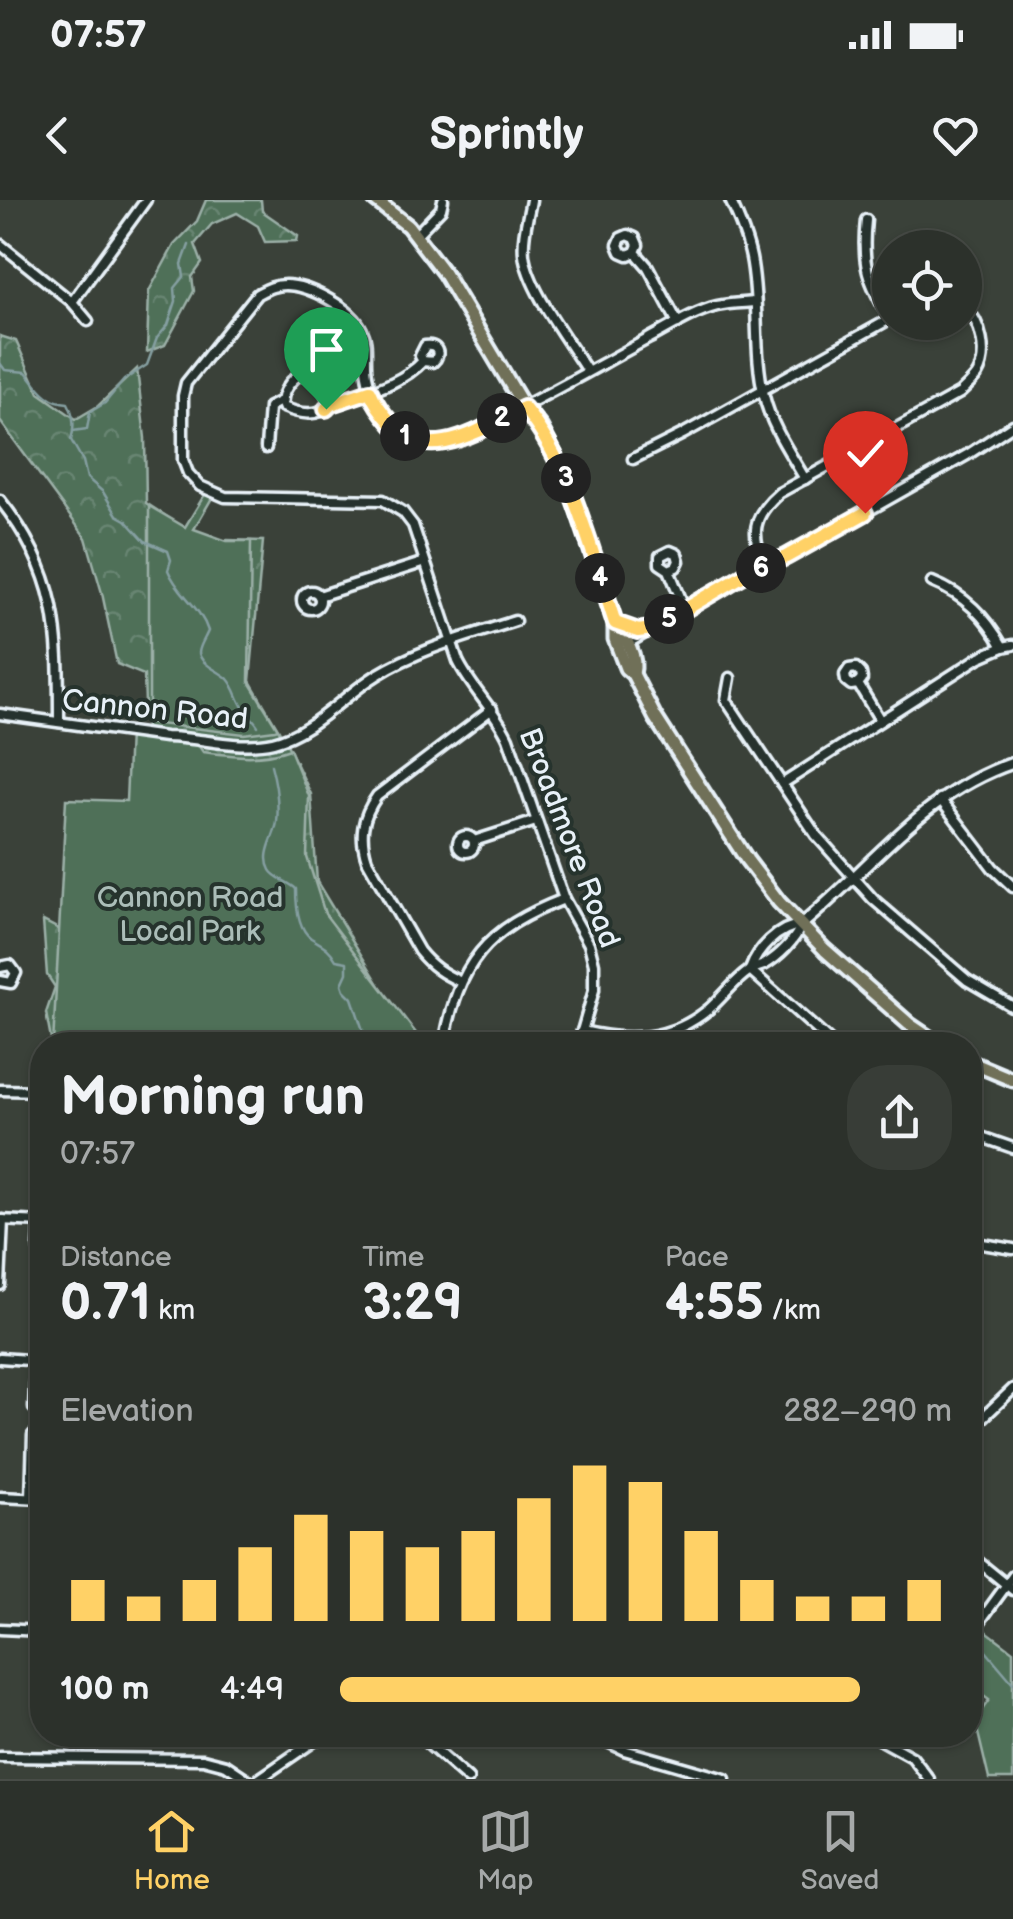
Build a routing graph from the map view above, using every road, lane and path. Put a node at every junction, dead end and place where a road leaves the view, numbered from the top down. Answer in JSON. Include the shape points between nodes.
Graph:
{"nodes":[{"id":1,"x":146,"y":200,"type":"edge"},
{"id":2,"x":375,"y":200,"type":"edge"},
{"id":3,"x":444,"y":200,"type":"edge"},
{"id":4,"x":532,"y":200,"type":"edge"},
{"id":5,"x":730,"y":200,"type":"edge"},
{"id":6,"x":866,"y":220,"type":"dead end"},
{"id":7,"x":416,"y":236,"type":"junction"},
{"id":8,"x":0,"y":244,"type":"edge"},
{"id":9,"x":635,"y":252,"type":"dead end"},
{"id":10,"x":872,"y":286,"type":"edge"},
{"id":11,"x":72,"y":302,"type":"junction"},
{"id":12,"x":755,"y":302,"type":"junction"},
{"id":13,"x":88,"y":320,"type":"dead end"},
{"id":14,"x":678,"y":323,"type":"junction"},
{"id":15,"x":872,"y":329,"type":"edge"},
{"id":16,"x":981,"y":340,"type":"edge"},
{"id":17,"x":423,"y":361,"type":"dead end"},
{"id":18,"x":587,"y":371,"type":"junction"},
{"id":19,"x":763,"y":390,"type":"junction"},
{"id":20,"x":370,"y":391,"type":"junction"},
{"id":21,"x":282,"y":401,"type":"junction"},
{"id":22,"x":331,"y":404,"type":"junction"},
{"id":23,"x":524,"y":408,"type":"junction"},
{"id":24,"x":1013,"y":425,"type":"edge"},
{"id":25,"x":266,"y":448,"type":"dead end"},
{"id":26,"x":633,"y":460,"type":"dead end"},
{"id":27,"x":805,"y":479,"type":"junction"},
{"id":28,"x":0,"y":500,"type":"edge"},
{"id":29,"x":425,"y":562,"type":"junction"},
{"id":30,"x":763,"y":567,"type":"junction"},
{"id":31,"x":669,"y":570,"type":"dead end"},
{"id":32,"x":932,"y":582,"type":"dead end"},
{"id":33,"x":320,"y":596,"type":"dead end"},
{"id":34,"x":685,"y":609,"type":"junction"},
{"id":35,"x":515,"y":621,"type":"dead end"},
{"id":36,"x":615,"y":623,"type":"junction"},
{"id":37,"x":652,"y":629,"type":"junction"},
{"id":38,"x":452,"y":642,"type":"junction"},
{"id":39,"x":628,"y":643,"type":"junction"},
{"id":40,"x":1008,"y":646,"type":"edge"},
{"id":41,"x":633,"y":674,"type":"junction"},
{"id":42,"x":730,"y":678,"type":"dead end"},
{"id":43,"x":858,"y":684,"type":"dead end"},
{"id":44,"x":492,"y":710,"type":"junction"},
{"id":45,"x":0,"y":714,"type":"edge"},
{"id":46,"x":880,"y":720,"type":"junction"},
{"id":47,"x":59,"y":722,"type":"junction"},
{"id":48,"x":1013,"y":763,"type":"edge"},
{"id":49,"x":782,"y":784,"type":"junction"},
{"id":50,"x":940,"y":799,"type":"junction"},
{"id":51,"x":536,"y":820,"type":"junction"},
{"id":52,"x":474,"y":841,"type":"dead end"},
{"id":53,"x":853,"y":878,"type":"junction"},
{"id":54,"x":1013,"y":887,"type":"edge"},
{"id":55,"x":564,"y":900,"type":"junction"},
{"id":56,"x":801,"y":925,"type":"junction"},
{"id":57,"x":0,"y":967,"type":"edge"},
{"id":58,"x":750,"y":970,"type":"junction"},
{"id":59,"x":0,"y":982,"type":"edge"},
{"id":60,"x":461,"y":982,"type":"junction"},
{"id":61,"x":1013,"y":1007,"type":"edge"},
{"id":62,"x":582,"y":1031,"type":"joint"},
{"id":63,"x":446,"y":1032,"type":"edge"},
{"id":64,"x":588,"y":1032,"type":"edge"},
{"id":65,"x":669,"y":1032,"type":"edge"},
{"id":66,"x":819,"y":1032,"type":"edge"},
{"id":67,"x":921,"y":1032,"type":"edge"},
{"id":68,"x":982,"y":1067,"type":"edge"},
{"id":69,"x":1013,"y":1080,"type":"edge"},
{"id":70,"x":0,"y":1090,"type":"edge"},
{"id":71,"x":30,"y":1091,"type":"edge"},
{"id":72,"x":982,"y":1137,"type":"edge"},
{"id":73,"x":1013,"y":1148,"type":"edge"},
{"id":74,"x":1,"y":1220,"type":"edge"},
{"id":75,"x":30,"y":1221,"type":"edge"},
{"id":76,"x":982,"y":1244,"type":"edge"},
{"id":77,"x":1013,"y":1250,"type":"edge"},
{"id":78,"x":0,"y":1285,"type":"edge"},
{"id":79,"x":0,"y":1358,"type":"edge"},
{"id":80,"x":30,"y":1360,"type":"edge"},
{"id":81,"x":1013,"y":1389,"type":"edge"},
{"id":82,"x":982,"y":1419,"type":"edge"},
{"id":83,"x":0,"y":1497,"type":"edge"},
{"id":84,"x":30,"y":1498,"type":"edge"},
{"id":85,"x":982,"y":1565,"type":"edge"},
{"id":86,"x":1013,"y":1576,"type":"edge"},
{"id":87,"x":1010,"y":1588,"type":"edge"},
{"id":88,"x":982,"y":1620,"type":"edge"},
{"id":89,"x":0,"y":1629,"type":"edge"},
{"id":90,"x":30,"y":1630,"type":"edge"},
{"id":91,"x":306,"y":1747,"type":"edge"},
{"id":92,"x":432,"y":1747,"type":"edge"},
{"id":93,"x":618,"y":1747,"type":"edge"},
{"id":94,"x":895,"y":1747,"type":"edge"},
{"id":95,"x":0,"y":1757,"type":"edge"},
{"id":96,"x":247,"y":1779,"type":"edge"},
{"id":97,"x":260,"y":1779,"type":"edge"},
{"id":98,"x":468,"y":1779,"type":"edge"},
{"id":99,"x":725,"y":1779,"type":"edge"},
{"id":100,"x":929,"y":1779,"type":"edge"}],
"edges":[{"from":1,"to":11,"type":"street"},
{"from":2,"to":7,"type":"main road"},
{"from":3,"to":7,"type":"street"},
{"from":4,"to":18,"type":"street","via":[[524,235],[528,274]]},
{"from":5,"to":12,"type":"street","via":[[752,261]]},
{"from":6,"to":10,"type":"street","via":[[863,248]]},
{"from":7,"to":23,"type":"main road"},
{"from":8,"to":11,"type":"street"},
{"from":9,"to":14,"type":"street"},
{"from":11,"to":13,"type":"street"},
{"from":12,"to":14,"type":"street","via":[[715,306]]},
{"from":12,"to":19,"type":"street"},
{"from":14,"to":18,"type":"street"},
{"from":15,"to":19,"type":"street"},
{"from":16,"to":27,"type":"street","via":[[976,377],[960,393]]},
{"from":17,"to":20,"type":"street"},
{"from":18,"to":23,"type":"street"},
{"from":19,"to":26,"type":"street"},
{"from":19,"to":27,"type":"street"},
{"from":20,"to":22,"type":"street"},
{"from":20,"to":23,"type":"street","via":[[395,428],[428,445],[448,443]]},
{"from":20,"to":29,"type":"street","name":"Broadmore Road","via":[[364,332],[355,319],[304,288],[271,286],[246,306],[186,383],[188,473],[225,497],[382,500],[403,512]]},
{"from":21,"to":22,"type":"street","via":[[302,413]]},
{"from":21,"to":22,"type":"street","via":[[303,372],[314,376]]},
{"from":21,"to":25,"type":"street","via":[[266,415]]},
{"from":23,"to":36,"type":"main road","via":[[568,481]]},
{"from":24,"to":30,"type":"street"},
{"from":27,"to":30,"type":"street","via":[[767,504],[758,519],[755,544]]},
{"from":28,"to":47,"type":"street","via":[[48,583],[59,648]]},
{"from":29,"to":33,"type":"street"},
{"from":29,"to":38,"type":"street","name":"Broadmore Road"},
{"from":30,"to":34,"type":"street"},
{"from":31,"to":34,"type":"street"},
{"from":32,"to":40,"type":"street","via":[[976,609]]},
{"from":34,"to":37,"type":"street"},
{"from":35,"to":38,"type":"street","name":"Cannon Road"},
{"from":36,"to":37,"type":"main road"},
{"from":36,"to":39,"type":"main road"},
{"from":36,"to":41,"type":"main road"},
{"from":37,"to":39,"type":"street"},
{"from":38,"to":44,"type":"street","name":"Broadmore Road","via":[[464,674]]},
{"from":38,"to":47,"type":"street","name":"Cannon Road","via":[[380,673],[280,740],[239,744]]},
{"from":39,"to":41,"type":"main road"},
{"from":40,"to":46,"type":"street"},
{"from":41,"to":56,"type":"main road","via":[[747,860]]},
{"from":42,"to":49,"type":"street","via":[[726,700]]},
{"from":43,"to":46,"type":"street"},
{"from":44,"to":51,"type":"street","name":"Broadmore Road"},
{"from":44,"to":60,"type":"street","via":[[377,796],[362,828],[367,860],[419,950]]},
{"from":45,"to":47,"type":"street","name":"Cannon Road"},
{"from":46,"to":49,"type":"street"},
{"from":48,"to":50,"type":"street"},
{"from":49,"to":53,"type":"street"},
{"from":50,"to":53,"type":"street"},
{"from":50,"to":54,"type":"street"},
{"from":51,"to":52,"type":"street"},
{"from":51,"to":55,"type":"street","name":"Broadmore Road"},
{"from":53,"to":56,"type":"street"},
{"from":53,"to":61,"type":"street","via":[[967,980]]},
{"from":55,"to":60,"type":"street","via":[[501,931]]},
{"from":55,"to":62,"type":"street","name":"Broadmore Road","via":[[594,964]]},
{"from":56,"to":58,"type":"street","via":[[788,926],[755,956]]},
{"from":56,"to":67,"type":"main road"},
{"from":57,"to":59,"type":"street","via":[[10,964],[16,973],[11,983]]},
{"from":58,"to":65,"type":"street","via":[[709,1009]]},
{"from":58,"to":66,"type":"street"},
{"from":60,"to":63,"type":"street"},
{"from":62,"to":64,"type":"street"},
{"from":68,"to":69,"type":"main road"},
{"from":70,"to":71,"type":"street"},
{"from":72,"to":73,"type":"street"},
{"from":74,"to":75,"type":"street"},
{"from":74,"to":78,"type":"street"},
{"from":76,"to":77,"type":"street"},
{"from":79,"to":80,"type":"street"},
{"from":81,"to":82,"type":"street"},
{"from":83,"to":84,"type":"street"},
{"from":85,"to":87,"type":"street"},
{"from":86,"to":87,"type":"street"},
{"from":87,"to":88,"type":"street"},
{"from":89,"to":90,"type":"street"},
{"from":91,"to":97,"type":"street"},
{"from":92,"to":98,"type":"street"},
{"from":93,"to":99,"type":"street"},
{"from":94,"to":100,"type":"street"},
{"from":95,"to":96,"type":"street","via":[[203,1759]]}]}
